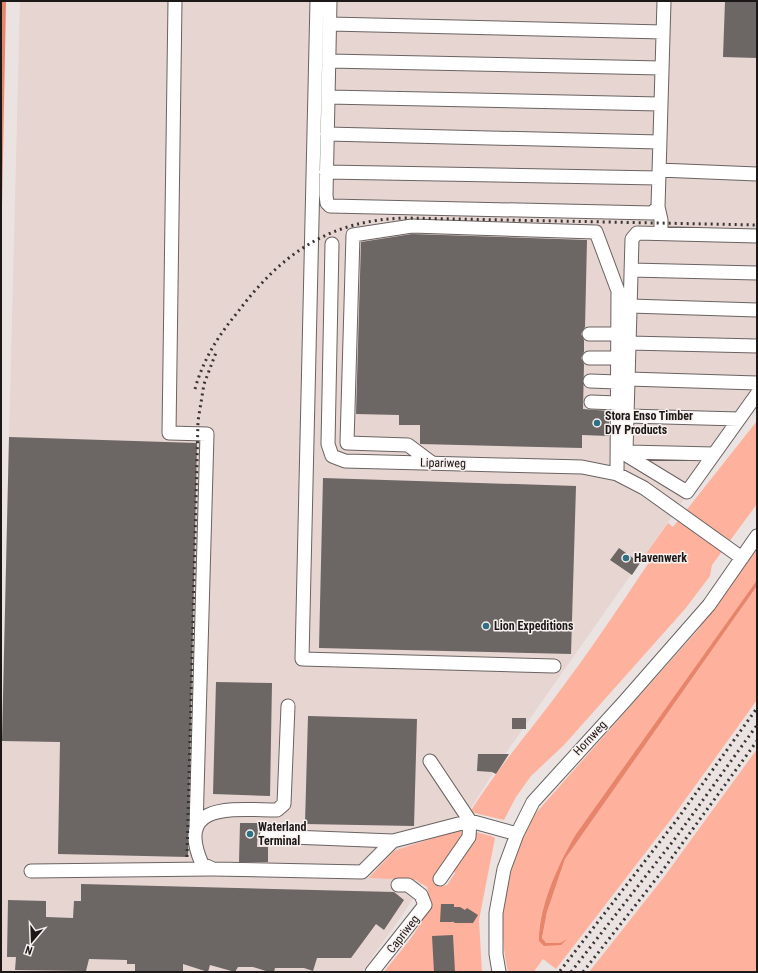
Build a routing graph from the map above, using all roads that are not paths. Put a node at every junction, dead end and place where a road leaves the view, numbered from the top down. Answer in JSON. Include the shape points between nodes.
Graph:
{"nodes":[{"id":1,"x":176,"y":1,"type":"edge"},
{"id":2,"x":317,"y":1,"type":"edge"},
{"id":3,"x":330,"y":1,"type":"edge"},
{"id":4,"x":664,"y":1,"type":"edge"},
{"id":5,"x":330,"y":24,"type":"junction"},
{"id":6,"x":663,"y":32,"type":"junction"},
{"id":7,"x":329,"y":61,"type":"junction"},
{"id":8,"x":662,"y":68,"type":"junction"},
{"id":9,"x":328,"y":97,"type":"junction"},
{"id":10,"x":660,"y":104,"type":"junction"},
{"id":11,"x":327,"y":134,"type":"junction"},
{"id":12,"x":659,"y":142,"type":"junction"},
{"id":13,"x":326,"y":172,"type":"junction"},
{"id":14,"x":658,"y":174,"type":"junction"},
{"id":15,"x":757,"y":174,"type":"edge"},
{"id":16,"x":658,"y":206,"type":"junction"},
{"id":17,"x":661,"y":234,"type":"junction"},
{"id":18,"x":757,"y":236,"type":"edge"},
{"id":19,"x":332,"y":244,"type":"dead end"},
{"id":20,"x":631,"y":270,"type":"junction"},
{"id":21,"x":757,"y":273,"type":"edge"},
{"id":22,"x":630,"y":306,"type":"junction"},
{"id":23,"x":757,"y":310,"type":"edge"},
{"id":24,"x":589,"y":334,"type":"dead end"},
{"id":25,"x":618,"y":334,"type":"junction"},
{"id":26,"x":629,"y":343,"type":"junction"},
{"id":27,"x":757,"y":346,"type":"edge"},
{"id":28,"x":589,"y":358,"type":"dead end"},
{"id":29,"x":617,"y":358,"type":"junction"},
{"id":30,"x":623,"y":380,"type":"junction"},
{"id":31,"x":590,"y":381,"type":"dead end"},
{"id":32,"x":757,"y":383,"type":"edge"},
{"id":33,"x":757,"y":394,"type":"edge"},
{"id":34,"x":591,"y":402,"type":"dead end"},
{"id":35,"x":617,"y":403,"type":"junction"},
{"id":36,"x":627,"y":416,"type":"junction"},
{"id":37,"x":739,"y":419,"type":"junction"},
{"id":38,"x":627,"y":452,"type":"junction"},
{"id":39,"x":714,"y":454,"type":"junction"},
{"id":40,"x":432,"y":463,"type":"junction"},
{"id":41,"x":617,"y":474,"type":"junction"},
{"id":42,"x":757,"y":536,"type":"edge"},
{"id":43,"x":742,"y":558,"type":"junction"},
{"id":44,"x":554,"y":666,"type":"dead end"},
{"id":45,"x":288,"y":706,"type":"dead end"},
{"id":46,"x":430,"y":761,"type":"dead end"},
{"id":47,"x":470,"y":821,"type":"junction"},
{"id":48,"x":196,"y":828,"type":"junction"},
{"id":49,"x":517,"y":834,"type":"junction"},
{"id":50,"x":266,"y":836,"type":"dead end"},
{"id":51,"x":393,"y":841,"type":"junction"},
{"id":52,"x":213,"y":869,"type":"junction"},
{"id":53,"x":31,"y":871,"type":"dead end"},
{"id":54,"x":440,"y":879,"type":"dead end"},
{"id":55,"x":398,"y":885,"type":"dead end"},
{"id":56,"x":372,"y":972,"type":"edge"},
{"id":57,"x":499,"y":972,"type":"edge"}],
"edges":[{"from":1,"to":48,"type":"street","via":[[169,433],[207,434]]},
{"from":2,"to":44,"type":"street","via":[[302,659]]},
{"from":3,"to":5,"type":"street"},
{"from":4,"to":6,"type":"street"},
{"from":5,"to":6,"type":"street"},
{"from":5,"to":7,"type":"street"},
{"from":6,"to":8,"type":"street"},
{"from":7,"to":8,"type":"street"},
{"from":7,"to":9,"type":"street"},
{"from":8,"to":10,"type":"street"},
{"from":9,"to":10,"type":"street"},
{"from":9,"to":11,"type":"street"},
{"from":10,"to":12,"type":"street"},
{"from":11,"to":12,"type":"street"},
{"from":11,"to":13,"type":"street"},
{"from":12,"to":14,"type":"street"},
{"from":13,"to":14,"type":"street"},
{"from":13,"to":16,"type":"street","via":[[327,203],[330,206],[652,213]]},
{"from":14,"to":15,"type":"street"},
{"from":14,"to":16,"type":"street"},
{"from":16,"to":17,"type":"street"},
{"from":17,"to":18,"type":"street"},
{"from":17,"to":20,"type":"street","via":[[637,233],[632,239]]},
{"from":19,"to":40,"type":"street","name":"Lipariweg","via":[[328,444],[332,456],[345,461]]},
{"from":20,"to":21,"type":"street"},
{"from":20,"to":22,"type":"street"},
{"from":22,"to":23,"type":"street"},
{"from":22,"to":26,"type":"street"},
{"from":24,"to":25,"type":"street"},
{"from":25,"to":29,"type":"street"},
{"from":25,"to":40,"type":"street","via":[[618,291],[596,232],[412,226],[353,235],[347,443],[408,445]]},
{"from":26,"to":27,"type":"street"},
{"from":26,"to":30,"type":"street"},
{"from":28,"to":29,"type":"street"},
{"from":29,"to":30,"type":"street"},
{"from":30,"to":31,"type":"street"},
{"from":30,"to":32,"type":"street"},
{"from":30,"to":35,"type":"street"},
{"from":30,"to":36,"type":"street"},
{"from":33,"to":37,"type":"street"},
{"from":34,"to":35,"type":"street"},
{"from":35,"to":41,"type":"street"},
{"from":36,"to":37,"type":"street"},
{"from":36,"to":38,"type":"street"},
{"from":37,"to":39,"type":"street"},
{"from":38,"to":39,"type":"street"},
{"from":38,"to":39,"type":"street","via":[[628,456],[686,492]]},
{"from":40,"to":41,"type":"street","name":"Lipariweg","via":[[582,467]]},
{"from":41,"to":43,"type":"street","name":"Lipariweg","via":[[644,488]]},
{"from":42,"to":43,"type":"street","name":"Hornweg"},
{"from":43,"to":49,"type":"street","name":"Hornweg","via":[[709,605],[533,802]]},
{"from":45,"to":48,"type":"street","via":[[284,804],[277,810],[220,810],[204,817]]},
{"from":46,"to":47,"type":"street"},
{"from":47,"to":49,"type":"street"},
{"from":47,"to":51,"type":"street"},
{"from":47,"to":54,"type":"street","via":[[469,837]]},
{"from":48,"to":52,"type":"street","via":[[195,848],[202,864]]},
{"from":49,"to":57,"type":"street","name":"Hornweg","via":[[504,869],[496,912],[496,954]]},
{"from":50,"to":51,"type":"street"},
{"from":51,"to":52,"type":"street","via":[[362,872]]},
{"from":52,"to":53,"type":"street"},
{"from":55,"to":56,"type":"street","name":"Capriweg","via":[[408,885],[421,895],[425,905]]}]}
